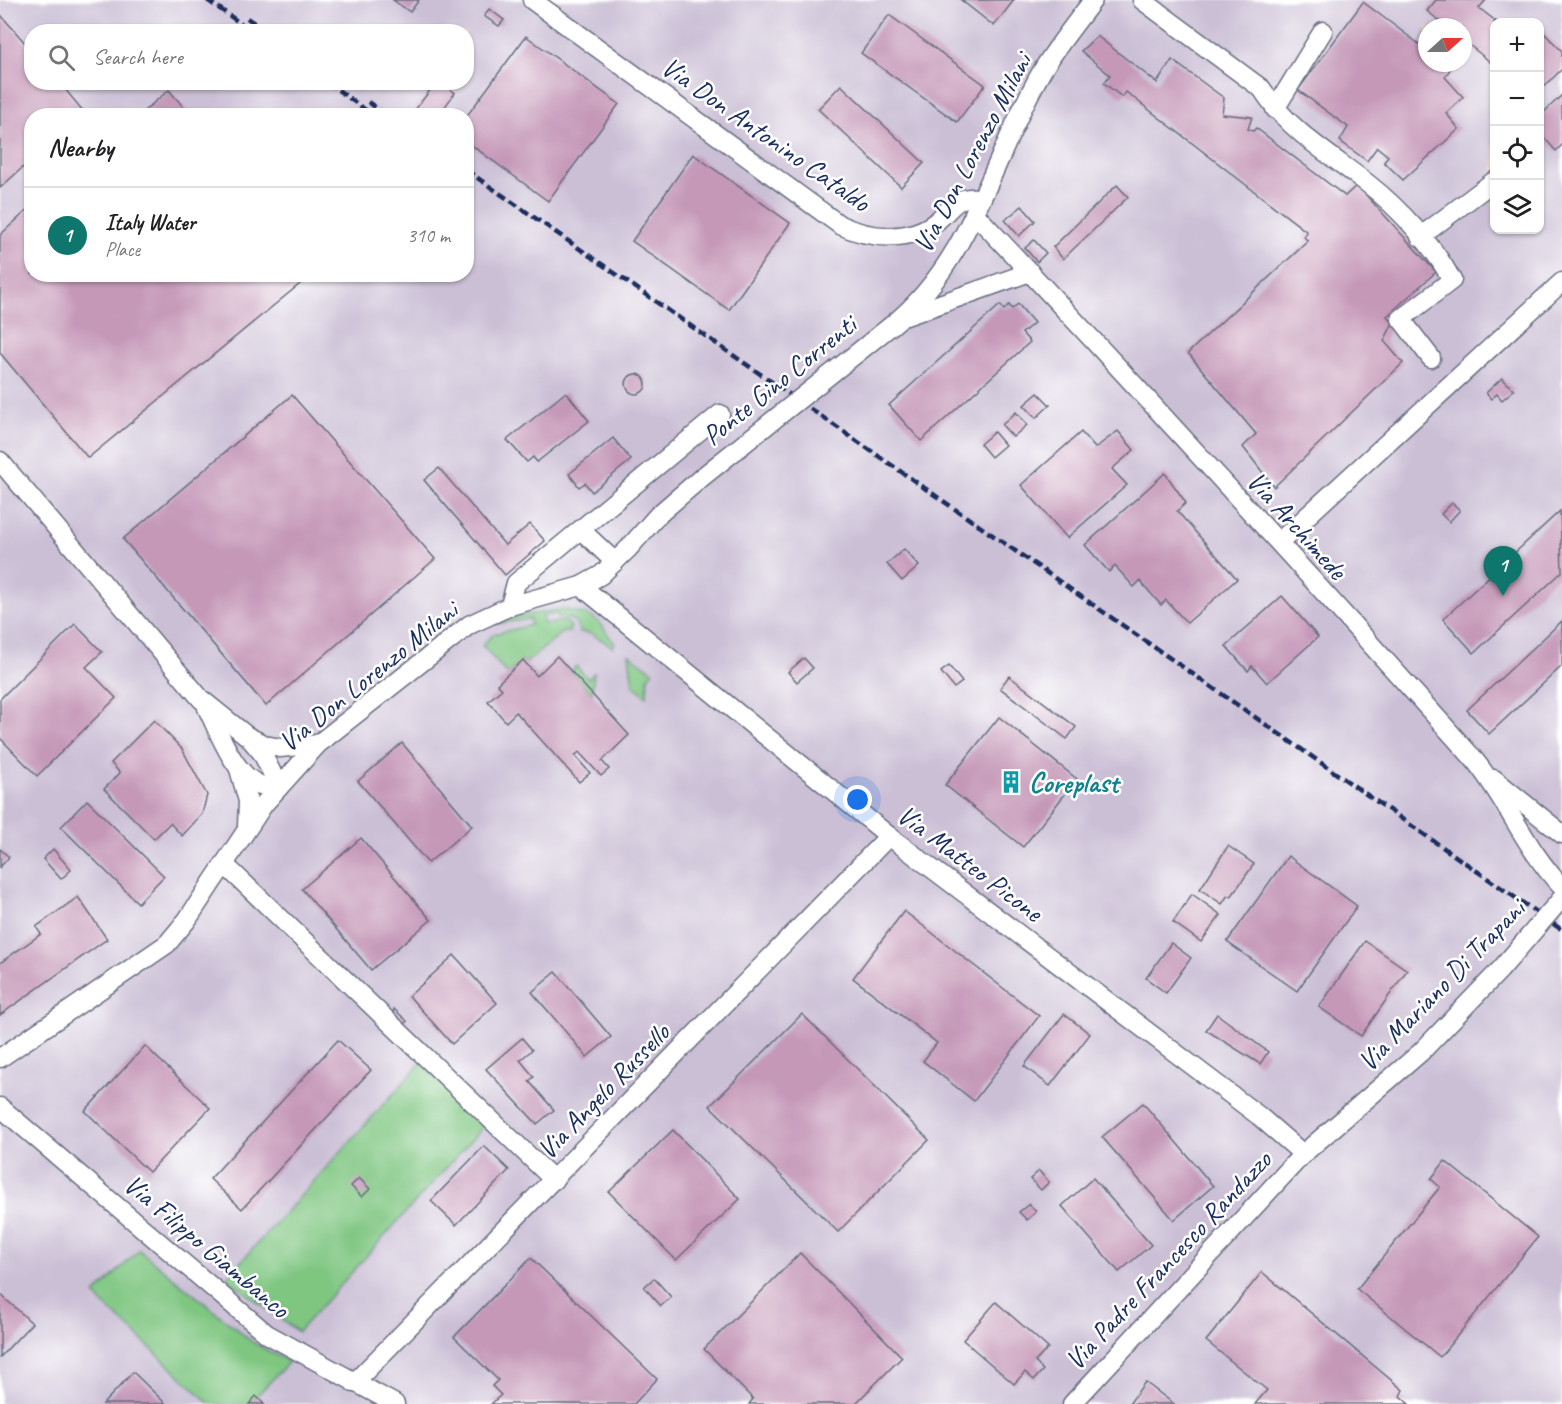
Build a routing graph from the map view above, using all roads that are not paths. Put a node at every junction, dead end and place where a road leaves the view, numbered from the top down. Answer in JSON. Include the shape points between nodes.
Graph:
{"nodes":[{"id":1,"x":532,"y":0,"type":"edge"},
{"id":2,"x":1093,"y":0,"type":"edge"},
{"id":3,"x":1142,"y":0,"type":"edge"},
{"id":4,"x":1323,"y":31,"type":"dead end"},
{"id":5,"x":1275,"y":109,"type":"junction"},
{"id":6,"x":1490,"y":184,"type":"edge"},
{"id":7,"x":978,"y":206,"type":"junction"},
{"id":8,"x":1420,"y":237,"type":"junction"},
{"id":9,"x":1030,"y":272,"type":"junction"},
{"id":10,"x":1562,"y":282,"type":"edge"},
{"id":11,"x":897,"y":321,"type":"junction"},
{"id":12,"x":1431,"y":357,"type":"dead end"},
{"id":13,"x":720,"y":414,"type":"dead end"},
{"id":14,"x":0,"y":461,"type":"edge"},
{"id":15,"x":701,"y":478,"type":"joint"},
{"id":16,"x":581,"y":530,"type":"junction"},
{"id":17,"x":1278,"y":543,"type":"junction"},
{"id":18,"x":615,"y":562,"type":"junction"},
{"id":19,"x":581,"y":586,"type":"junction"},
{"id":20,"x":510,"y":606,"type":"junction"},
{"id":21,"x":201,"y":699,"type":"junction"},
{"id":22,"x":247,"y":736,"type":"junction"},
{"id":23,"x":318,"y":744,"type":"junction"},
{"id":24,"x":1474,"y":761,"type":"junction"},
{"id":25,"x":237,"y":765,"type":"junction"},
{"id":26,"x":279,"y":787,"type":"junction"},
{"id":27,"x":247,"y":827,"type":"junction"},
{"id":28,"x":1562,"y":834,"type":"edge"},
{"id":29,"x":889,"y":836,"type":"junction"},
{"id":30,"x":225,"y":865,"type":"junction"},
{"id":31,"x":1562,"y":887,"type":"edge"},
{"id":32,"x":0,"y":1058,"type":"edge"},
{"id":33,"x":0,"y":1107,"type":"edge"},
{"id":34,"x":1303,"y":1154,"type":"junction"},
{"id":35,"x":554,"y":1180,"type":"junction"},
{"id":36,"x":354,"y":1383,"type":"junction"},
{"id":37,"x":395,"y":1404,"type":"edge"},
{"id":38,"x":1072,"y":1404,"type":"edge"}],
"edges":[{"from":1,"to":7,"type":"street","name":"Via Don Antonino Cataldo","via":[[840,225],[858,233],[908,235],[937,221],[956,201],[967,197]]},
{"from":2,"to":7,"type":"street","name":"Via Don Lorenzo Milani","via":[[1042,70]]},
{"from":3,"to":5,"type":"street","via":[[1262,88]]},
{"from":4,"to":5,"type":"street"},
{"from":5,"to":8,"type":"street","via":[[1323,152],[1369,184]]},
{"from":6,"to":8,"type":"street"},
{"from":7,"to":9,"type":"street","name":"Via Archimede"},
{"from":7,"to":11,"type":"street","name":"Via Don Lorenzo Milani","via":[[953,255]]},
{"from":8,"to":12,"type":"street","via":[[1452,280],[1401,319]]},
{"from":9,"to":11,"type":"street"},
{"from":9,"to":17,"type":"street","name":"Via Archimede"},
{"from":10,"to":17,"type":"street"},
{"from":11,"to":15,"type":"street","name":"Ponte Gino Correnti","bridge":true},
{"from":13,"to":16,"type":"street"},
{"from":14,"to":21,"type":"street"},
{"from":15,"to":18,"type":"street","name":"Via Don Lorenzo Milani","via":[[658,515]]},
{"from":16,"to":18,"type":"street"},
{"from":16,"to":20,"type":"street","via":[[516,583]]},
{"from":17,"to":24,"type":"street","name":"Via Archimede"},
{"from":18,"to":19,"type":"street","name":"Via Don Lorenzo Milani"},
{"from":19,"to":20,"type":"street","name":"Via Don Lorenzo Milani"},
{"from":19,"to":29,"type":"street","name":"Via Matteo Picone"},
{"from":20,"to":23,"type":"street","name":"Via Don Lorenzo Milani","via":[[469,625]]},
{"from":21,"to":22,"type":"street"},
{"from":21,"to":25,"type":"street"},
{"from":22,"to":23,"type":"street","via":[[280,748]]},
{"from":22,"to":26,"type":"street","via":[[262,753]]},
{"from":23,"to":26,"type":"street","name":"Via Don Lorenzo Milani"},
{"from":24,"to":28,"type":"street"},
{"from":24,"to":31,"type":"street","name":"Via Archimede","via":[[1536,856]]},
{"from":25,"to":26,"type":"street","via":[[250,780],[262,786]]},
{"from":25,"to":27,"type":"street","via":[[245,782]]},
{"from":26,"to":27,"type":"street","name":"Via Don Lorenzo Milani"},
{"from":27,"to":30,"type":"street","name":"Via Don Lorenzo Milani"},
{"from":29,"to":34,"type":"street","name":"Via Matteo Picone"},
{"from":29,"to":35,"type":"street","name":"Via Angelo Russello"},
{"from":30,"to":32,"type":"street","name":"Via Don Lorenzo Milani","via":[[167,944]]},
{"from":30,"to":35,"type":"street"},
{"from":31,"to":34,"type":"street","name":"Via Mariano Di Trapani","bridge":true,"via":[[1500,970],[1421,1052]]},
{"from":33,"to":36,"type":"street","name":"Via Filippo Giambanco","via":[[267,1334]]},
{"from":34,"to":38,"type":"street","name":"Via Padre Francesco Randazzo"},
{"from":35,"to":36,"type":"street","name":"Via Angelo Russello"},
{"from":36,"to":37,"type":"street","name":"Via Filippo Giambanco"}]}
